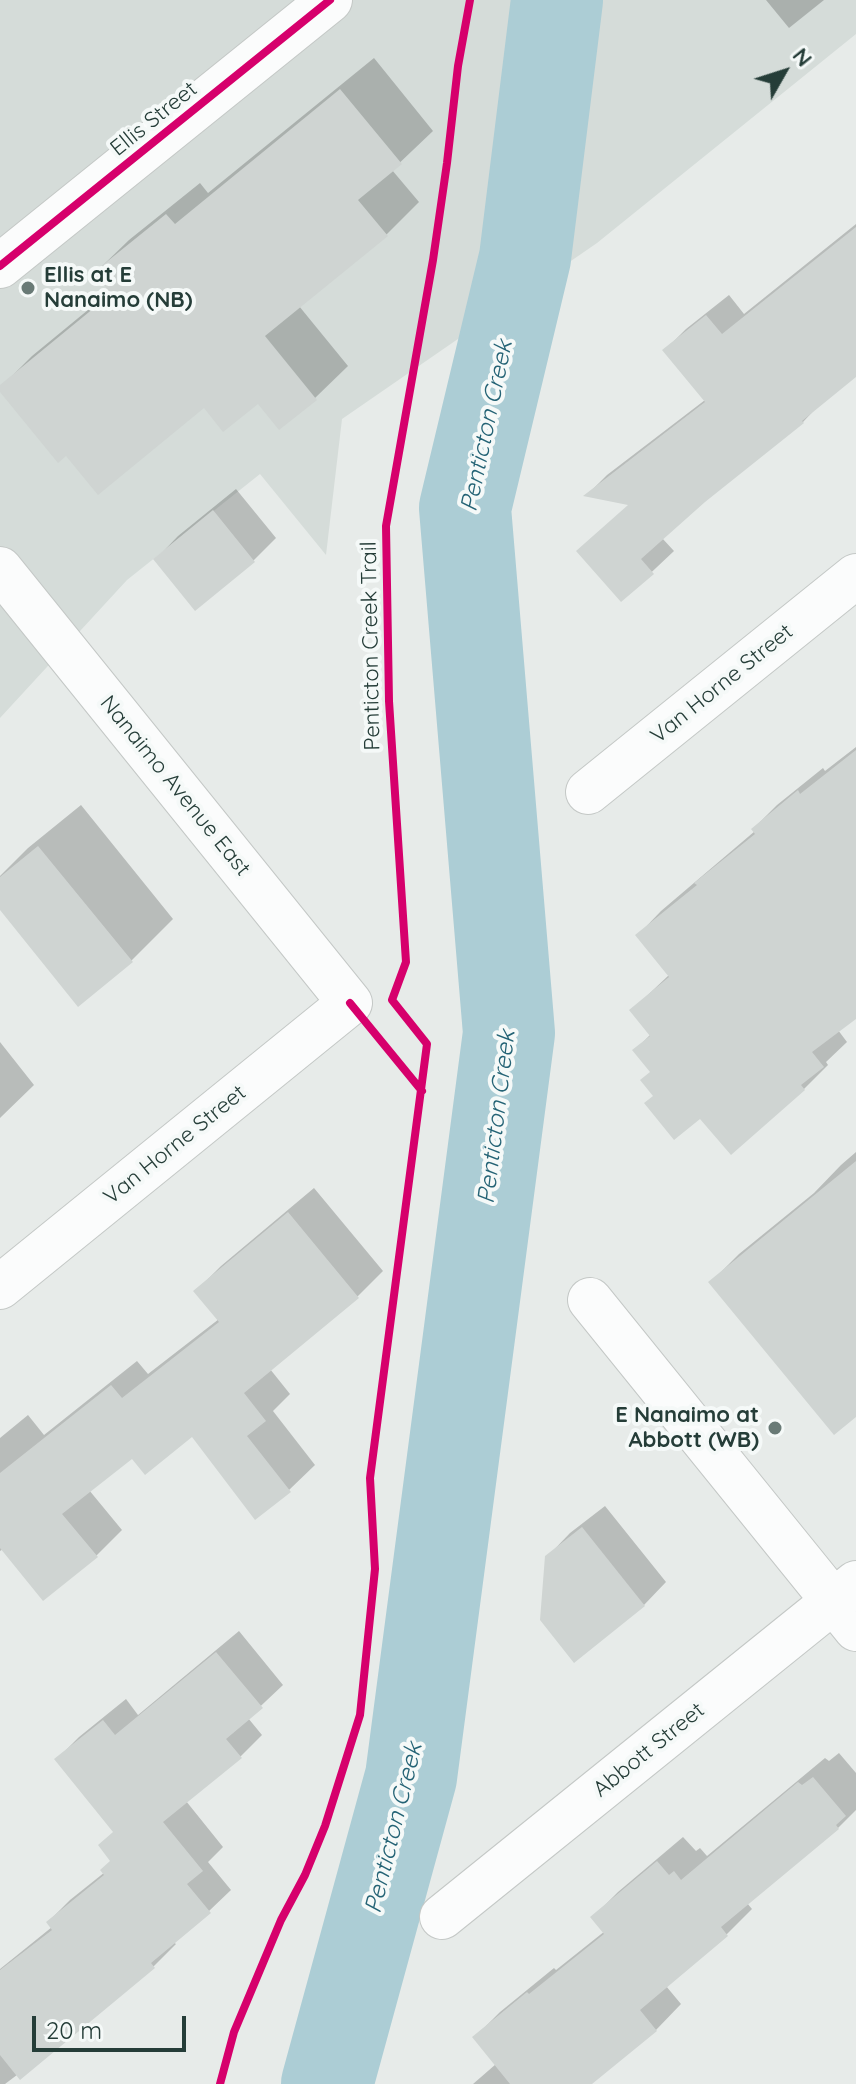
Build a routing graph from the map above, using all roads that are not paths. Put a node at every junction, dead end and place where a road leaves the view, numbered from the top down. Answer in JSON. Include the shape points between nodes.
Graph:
{"nodes":[{"id":1,"x":330,"y":0,"type":"edge"},
{"id":2,"x":0,"y":266,"type":"edge"},
{"id":3,"x":0,"y":569,"type":"edge"},
{"id":4,"x":856,"y":576,"type":"edge"},
{"id":5,"x":588,"y":792,"type":"dead end"},
{"id":6,"x":350,"y":1003,"type":"joint"},
{"id":7,"x":0,"y":1287,"type":"edge"},
{"id":8,"x":590,"y":1300,"type":"dead end"},
{"id":9,"x":848,"y":1604,"type":"edge"},
{"id":10,"x":442,"y":1917,"type":"dead end"}],
"edges":[{"from":1,"to":2,"type":"street","name":"Ellis Street"},
{"from":3,"to":6,"type":"street","name":"Nanaimo Avenue East"},
{"from":4,"to":5,"type":"street","name":"Van Horne Street"},
{"from":6,"to":7,"type":"street","name":"Van Horne Street"},
{"from":8,"to":9,"type":"street"},
{"from":9,"to":10,"type":"street","name":"Abbott Street"}]}
